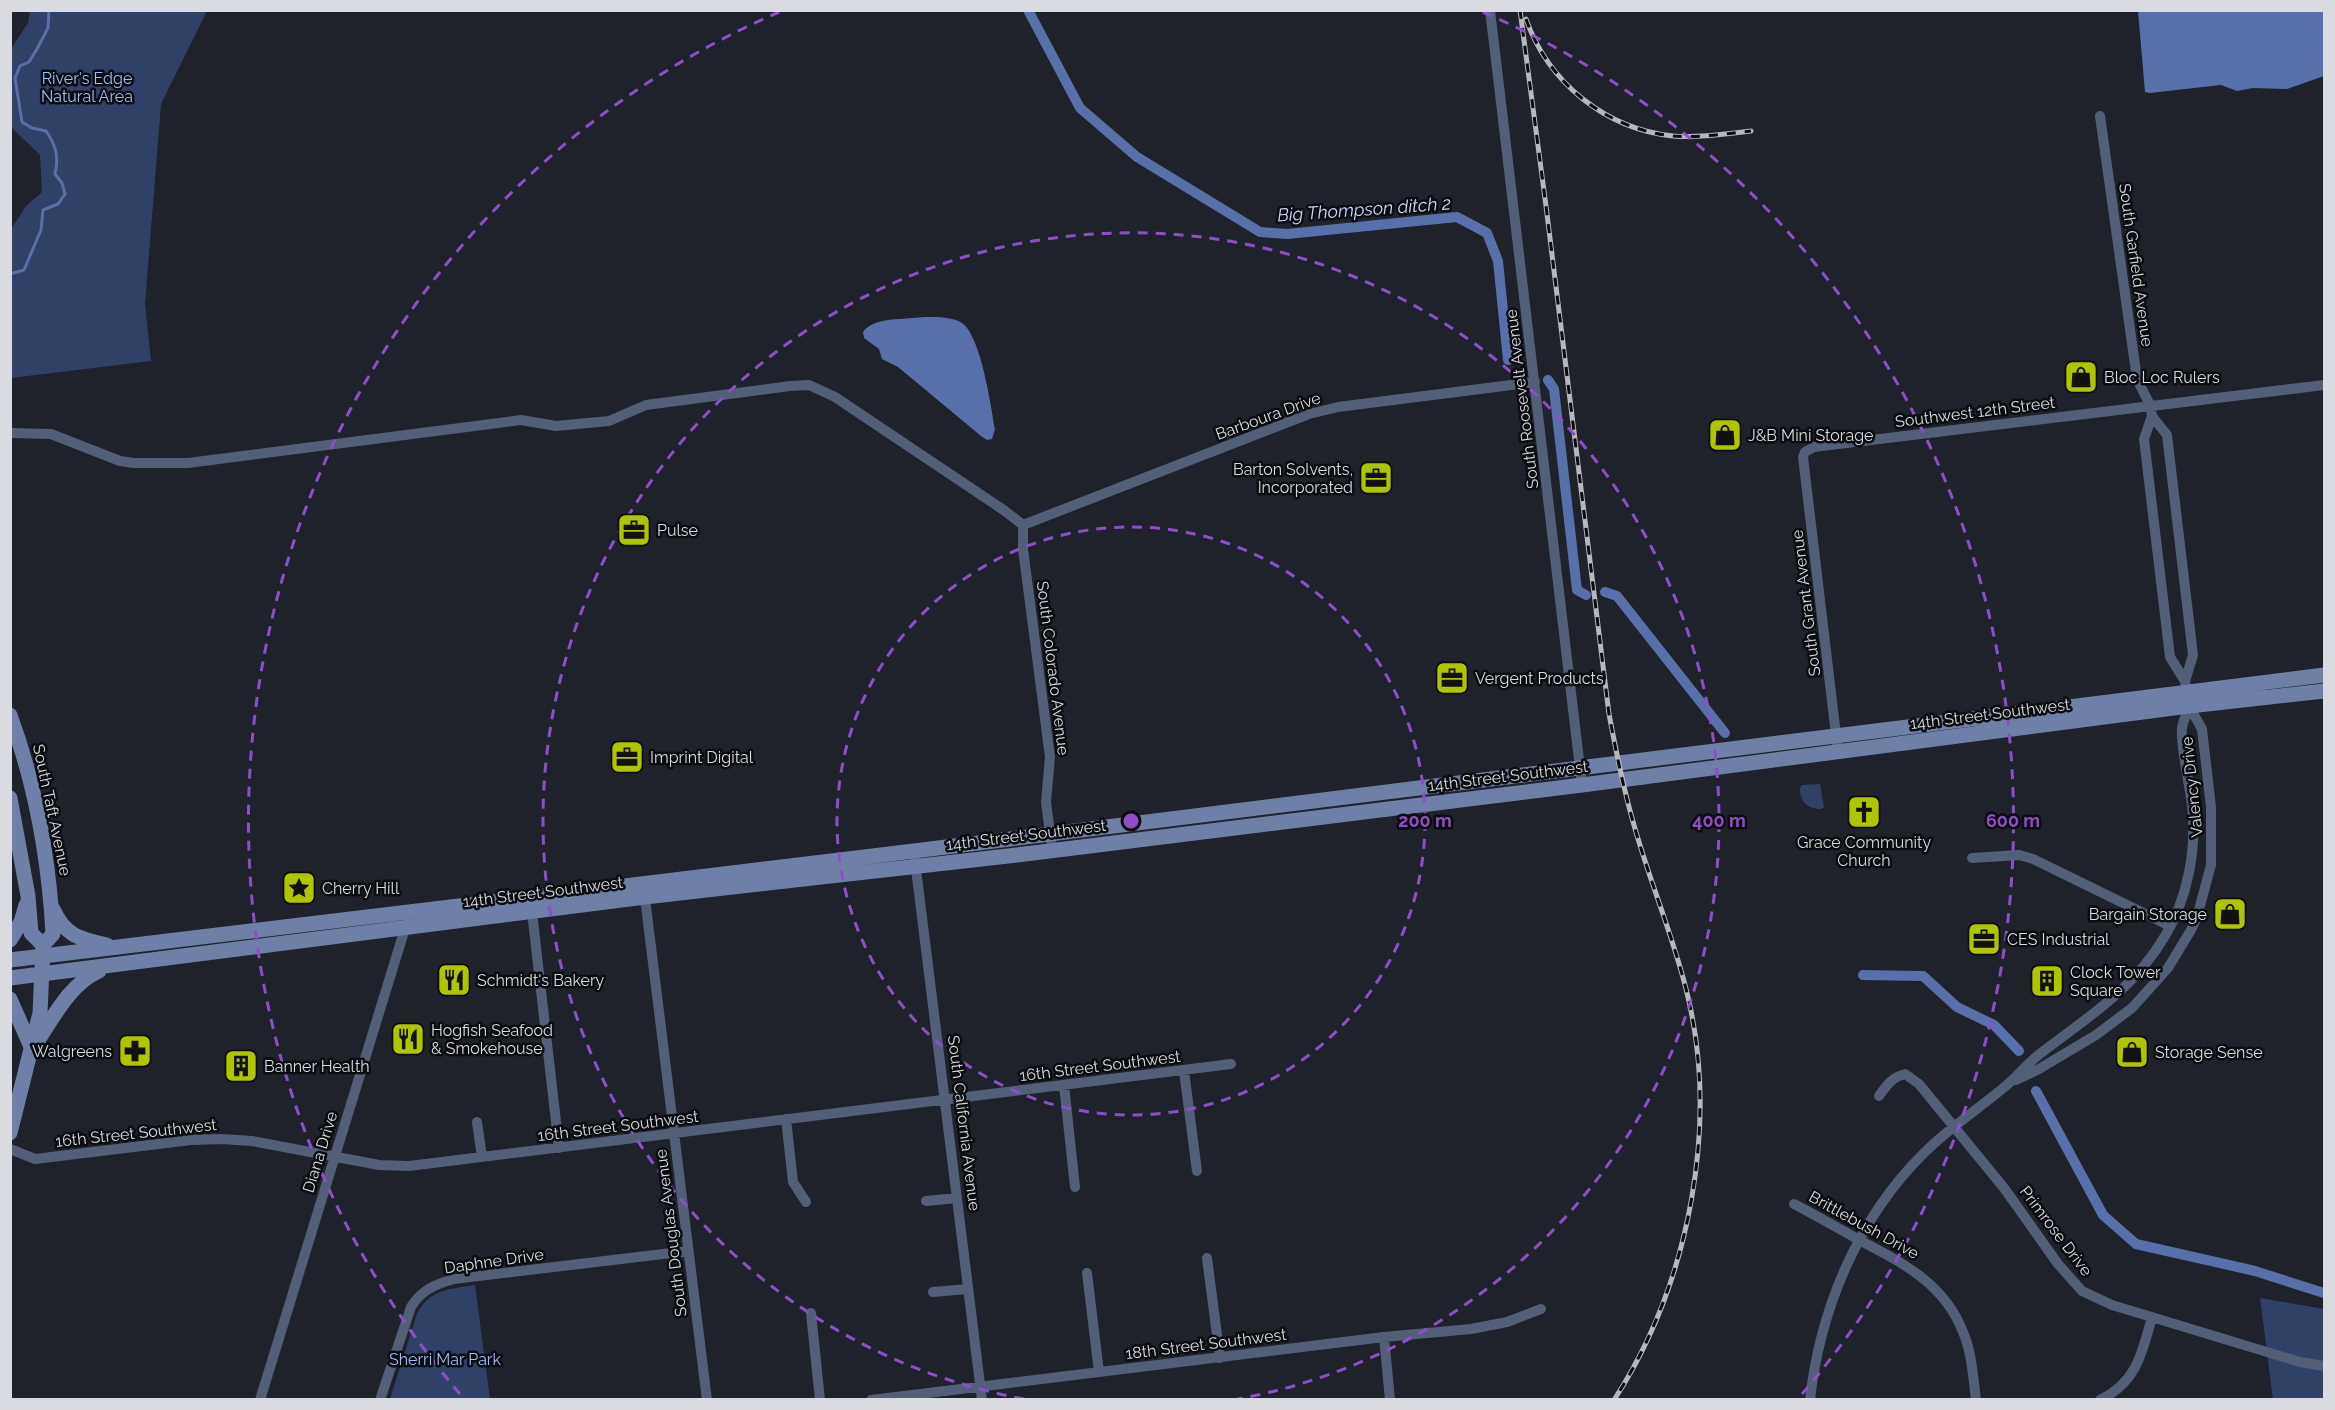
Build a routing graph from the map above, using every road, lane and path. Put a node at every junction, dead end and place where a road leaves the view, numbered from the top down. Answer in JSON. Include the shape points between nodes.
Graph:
{"nodes":[{"id":1,"x":1490,"y":10,"type":"edge"},
{"id":2,"x":2100,"y":116,"type":"dead end"},
{"id":3,"x":1535,"y":382,"type":"junction"},
{"id":4,"x":2325,"y":385,"type":"edge"},
{"id":5,"x":2151,"y":411,"type":"junction"},
{"id":6,"x":10,"y":433,"type":"edge"},
{"id":7,"x":1805,"y":452,"type":"joint"},
{"id":8,"x":1023,"y":525,"type":"junction"},
{"id":9,"x":2325,"y":675,"type":"edge"},
{"id":10,"x":2325,"y":691,"type":"edge"},
{"id":11,"x":2187,"y":693,"type":"junction"},
{"id":12,"x":10,"y":716,"type":"edge"},
{"id":13,"x":1837,"y":736,"type":"junction"},
{"id":14,"x":1838,"y":752,"type":"junction"},
{"id":15,"x":1580,"y":768,"type":"junction"},
{"id":16,"x":1582,"y":785,"type":"junction"},
{"id":17,"x":10,"y":798,"type":"edge"},
{"id":18,"x":1050,"y":834,"type":"junction"},
{"id":19,"x":1052,"y":850,"type":"junction"},
{"id":20,"x":914,"y":851,"type":"junction"},
{"id":21,"x":1972,"y":858,"type":"dead end"},
{"id":22,"x":916,"y":867,"type":"junction"},
{"id":23,"x":644,"y":890,"type":"junction"},
{"id":24,"x":28,"y":896,"type":"junction"},
{"id":25,"x":51,"y":906,"type":"junction"},
{"id":26,"x":532,"y":912,"type":"junction"},
{"id":27,"x":408,"y":919,"type":"junction"},
{"id":28,"x":2170,"y":926,"type":"junction"},
{"id":29,"x":10,"y":940,"type":"edge"},
{"id":30,"x":115,"y":947,"type":"junction"},
{"id":31,"x":43,"y":950,"type":"junction"},
{"id":32,"x":10,"y":960,"type":"edge"},
{"id":33,"x":113,"y":965,"type":"junction"},
{"id":34,"x":43,"y":974,"type":"junction"},
{"id":35,"x":10,"y":978,"type":"edge"},
{"id":36,"x":10,"y":999,"type":"edge"},
{"id":37,"x":32,"y":1049,"type":"junction"},
{"id":38,"x":1231,"y":1064,"type":"dead end"},
{"id":39,"x":1184,"y":1071,"type":"junction"},
{"id":40,"x":2008,"y":1084,"type":"junction"},
{"id":41,"x":1064,"y":1085,"type":"junction"},
{"id":42,"x":1879,"y":1096,"type":"dead end"},
{"id":43,"x":946,"y":1100,"type":"junction"},
{"id":44,"x":786,"y":1119,"type":"junction"},
{"id":45,"x":477,"y":1122,"type":"dead end"},
{"id":46,"x":1954,"y":1125,"type":"junction"},
{"id":47,"x":10,"y":1133,"type":"edge"},
{"id":48,"x":675,"y":1134,"type":"junction"},
{"id":49,"x":559,"y":1148,"type":"junction"},
{"id":50,"x":10,"y":1149,"type":"edge"},
{"id":51,"x":335,"y":1155,"type":"junction"},
{"id":52,"x":482,"y":1158,"type":"junction"},
{"id":53,"x":1197,"y":1171,"type":"dead end"},
{"id":54,"x":1075,"y":1187,"type":"dead end"},
{"id":55,"x":957,"y":1198,"type":"junction"},
{"id":56,"x":926,"y":1201,"type":"dead end"},
{"id":57,"x":806,"y":1202,"type":"dead end"},
{"id":58,"x":1794,"y":1204,"type":"dead end"},
{"id":59,"x":1860,"y":1240,"type":"junction"},
{"id":60,"x":688,"y":1251,"type":"junction"},
{"id":61,"x":1207,"y":1258,"type":"dead end"},
{"id":62,"x":1087,"y":1273,"type":"dead end"},
{"id":63,"x":968,"y":1289,"type":"junction"},
{"id":64,"x":933,"y":1292,"type":"dead end"},
{"id":65,"x":1541,"y":1309,"type":"dead end"},
{"id":66,"x":810,"y":1313,"type":"dead end"},
{"id":67,"x":2152,"y":1317,"type":"junction"},
{"id":68,"x":1384,"y":1337,"type":"junction"},
{"id":69,"x":1220,"y":1358,"type":"junction"},
{"id":70,"x":2325,"y":1366,"type":"edge"},
{"id":71,"x":1099,"y":1372,"type":"junction"},
{"id":72,"x":981,"y":1386,"type":"junction"},
{"id":73,"x":260,"y":1400,"type":"edge"},
{"id":74,"x":380,"y":1400,"type":"edge"},
{"id":75,"x":707,"y":1400,"type":"edge"},
{"id":76,"x":820,"y":1400,"type":"edge"},
{"id":77,"x":872,"y":1400,"type":"edge"},
{"id":78,"x":982,"y":1400,"type":"edge"},
{"id":79,"x":1390,"y":1400,"type":"edge"},
{"id":80,"x":1810,"y":1400,"type":"edge"},
{"id":81,"x":1976,"y":1400,"type":"edge"},
{"id":82,"x":2100,"y":1400,"type":"edge"}],
"edges":[{"from":1,"to":3,"type":"street","name":"South Roosevelt Avenue"},
{"from":2,"to":5,"type":"street","name":"South Garfield Avenue","via":[[2137,379]]},
{"from":3,"to":8,"type":"street","name":"Barboura Drive","via":[[1309,414]]},
{"from":3,"to":15,"type":"street","name":"South Roosevelt Avenue"},
{"from":4,"to":5,"type":"street","name":"Southwest 12th Street"},
{"from":5,"to":7,"type":"street","name":"Southwest 12th Street","via":[[1814,447]]},
{"from":5,"to":11,"type":"street","via":[[2144,439],[2168,646]]},
{"from":5,"to":11,"type":"street","name":"South Garfield Avenue","via":[[2167,435],[2193,655]]},
{"from":6,"to":8,"type":"street","via":[[51,434],[120,461],[188,463],[521,420],[556,426],[609,421],[646,405],[809,385],[835,397]]},
{"from":7,"to":13,"type":"street","name":"South Grant Avenue"},
{"from":8,"to":18,"type":"street","name":"South Colorado Avenue","via":[[1050,757],[1046,802]]},
{"from":9,"to":11,"type":"main road"},
{"from":10,"to":11,"type":"main road"},
{"from":11,"to":13,"type":"main road","name":"14th Street Southwest"},
{"from":11,"to":14,"type":"main road","name":"14th Street Southwest"},
{"from":11,"to":28,"type":"street","name":"Valency Drive","via":[[2182,730],[2193,843],[2188,875]]},
{"from":11,"to":40,"type":"street","name":"Valency Drive","via":[[2202,729],[2213,834],[2211,865],[2191,930],[2168,968],[2132,1008],[2096,1035]]},
{"from":12,"to":25,"type":"main road","name":"South Taft Avenue","via":[[36,807]]},
{"from":13,"to":14,"type":"street","name":"South Grant Avenue"},
{"from":13,"to":15,"type":"main road","name":"14th Street Southwest"},
{"from":14,"to":16,"type":"main road","name":"14th Street Southwest"},
{"from":15,"to":16,"type":"street","name":"South Roosevelt Avenue"},
{"from":15,"to":18,"type":"main road","name":"14th Street Southwest"},
{"from":16,"to":19,"type":"main road","name":"14th Street Southwest"},
{"from":17,"to":24,"type":"main road","name":"South Taft Avenue"},
{"from":18,"to":19,"type":"street","name":"South Colorado Avenue"},
{"from":18,"to":20,"type":"main road","name":"14th Street Southwest"},
{"from":19,"to":22,"type":"main road","name":"14th Street Southwest"},
{"from":20,"to":22,"type":"street","name":"South California Avenue"},
{"from":20,"to":23,"type":"main road","name":"14th Street Southwest"},
{"from":21,"to":28,"type":"street","via":[[2019,855],[2033,859]]},
{"from":22,"to":23,"type":"main road","name":"14th Street Southwest"},
{"from":22,"to":43,"type":"street","name":"South California Avenue"},
{"from":23,"to":26,"type":"main road","name":"14th Street Southwest"},
{"from":23,"to":27,"type":"main road","name":"14th Street Southwest"},
{"from":23,"to":48,"type":"street","name":"South Douglas Avenue"},
{"from":24,"to":29,"type":"main road","via":[[21,922]]},
{"from":24,"to":31,"type":"main road","name":"South Taft Avenue","via":[[31,933]]},
{"from":25,"to":30,"type":"main road","via":[[60,924],[77,938]]},
{"from":25,"to":31,"type":"main road","name":"South Taft Avenue","via":[[53,934]]},
{"from":26,"to":27,"type":"main road","name":"14th Street Southwest"},
{"from":26,"to":49,"type":"street"},
{"from":27,"to":30,"type":"main road","name":"14th Street Southwest"},
{"from":27,"to":33,"type":"main road","name":"14th Street Southwest"},
{"from":27,"to":51,"type":"street","name":"Diana Drive"},
{"from":28,"to":40,"type":"street","name":"Valency Drive","via":[[2149,961],[2127,986],[2033,1059]]},
{"from":30,"to":31,"type":"main road","name":"14th Street Southwest"},
{"from":31,"to":32,"type":"main road","name":"14th Street Southwest"},
{"from":31,"to":34,"type":"main road","name":"South Taft Avenue"},
{"from":33,"to":34,"type":"main road","name":"14th Street Southwest"},
{"from":33,"to":37,"type":"main road","via":[[86,977],[69,994]]},
{"from":34,"to":35,"type":"main road","name":"14th Street Southwest"},
{"from":34,"to":37,"type":"main road","name":"South Taft Avenue"},
{"from":36,"to":37,"type":"main road"},
{"from":37,"to":47,"type":"main road","name":"South Taft Avenue"},
{"from":38,"to":39,"type":"street","name":"16th Street Southwest"},
{"from":39,"to":41,"type":"street","name":"16th Street Southwest"},
{"from":39,"to":53,"type":"street"},
{"from":40,"to":46,"type":"street","name":"Valency Drive"},
{"from":41,"to":43,"type":"street","name":"16th Street Southwest"},
{"from":41,"to":54,"type":"street"},
{"from":42,"to":46,"type":"street","name":"Primrose Drive","via":[[1891,1080],[1905,1074],[1919,1084]]},
{"from":43,"to":44,"type":"street","name":"16th Street Southwest"},
{"from":43,"to":55,"type":"street","name":"South California Avenue"},
{"from":44,"to":48,"type":"street","name":"16th Street Southwest"},
{"from":44,"to":57,"type":"street","via":[[793,1182]]},
{"from":45,"to":52,"type":"street"},
{"from":46,"to":59,"type":"street","name":"Valency Drive","via":[[1906,1172]]},
{"from":46,"to":67,"type":"street","name":"Primrose Drive","via":[[2068,1278],[2097,1299]]},
{"from":48,"to":49,"type":"street","name":"16th Street Southwest"},
{"from":48,"to":60,"type":"street","name":"South Douglas Avenue"},
{"from":49,"to":52,"type":"street","name":"16th Street Southwest"},
{"from":50,"to":51,"type":"street","name":"16th Street Southwest","via":[[35,1159],[222,1139]]},
{"from":51,"to":52,"type":"street","name":"16th Street Southwest","via":[[393,1166]]},
{"from":51,"to":73,"type":"street","name":"Diana Drive"},
{"from":55,"to":56,"type":"street"},
{"from":55,"to":63,"type":"street","name":"South California Avenue"},
{"from":58,"to":59,"type":"street","name":"Brittlebush Drive"},
{"from":59,"to":80,"type":"street","name":"Valency Drive","via":[[1829,1311]]},
{"from":59,"to":81,"type":"street","name":"Brittlebush Drive","via":[[1912,1268],[1948,1303],[1968,1344]]},
{"from":60,"to":74,"type":"street","name":"Daphne Drive","via":[[454,1279],[429,1287],[411,1307]]},
{"from":60,"to":75,"type":"street","name":"South Douglas Avenue"},
{"from":61,"to":69,"type":"street"},
{"from":62,"to":71,"type":"street"},
{"from":63,"to":64,"type":"street"},
{"from":63,"to":72,"type":"street","name":"South California Avenue"},
{"from":65,"to":68,"type":"street","name":"18th Street Southwest","via":[[1507,1322],[1471,1329]]},
{"from":66,"to":76,"type":"street"},
{"from":67,"to":70,"type":"street","name":"Primrose Drive"},
{"from":67,"to":82,"type":"street","via":[[2131,1376]]},
{"from":68,"to":69,"type":"street","name":"18th Street Southwest"},
{"from":68,"to":79,"type":"street"},
{"from":69,"to":71,"type":"street","name":"18th Street Southwest"},
{"from":71,"to":72,"type":"street","name":"18th Street Southwest"},
{"from":72,"to":77,"type":"street","name":"18th Street Southwest"},
{"from":72,"to":78,"type":"street","name":"South California Avenue"}]}
